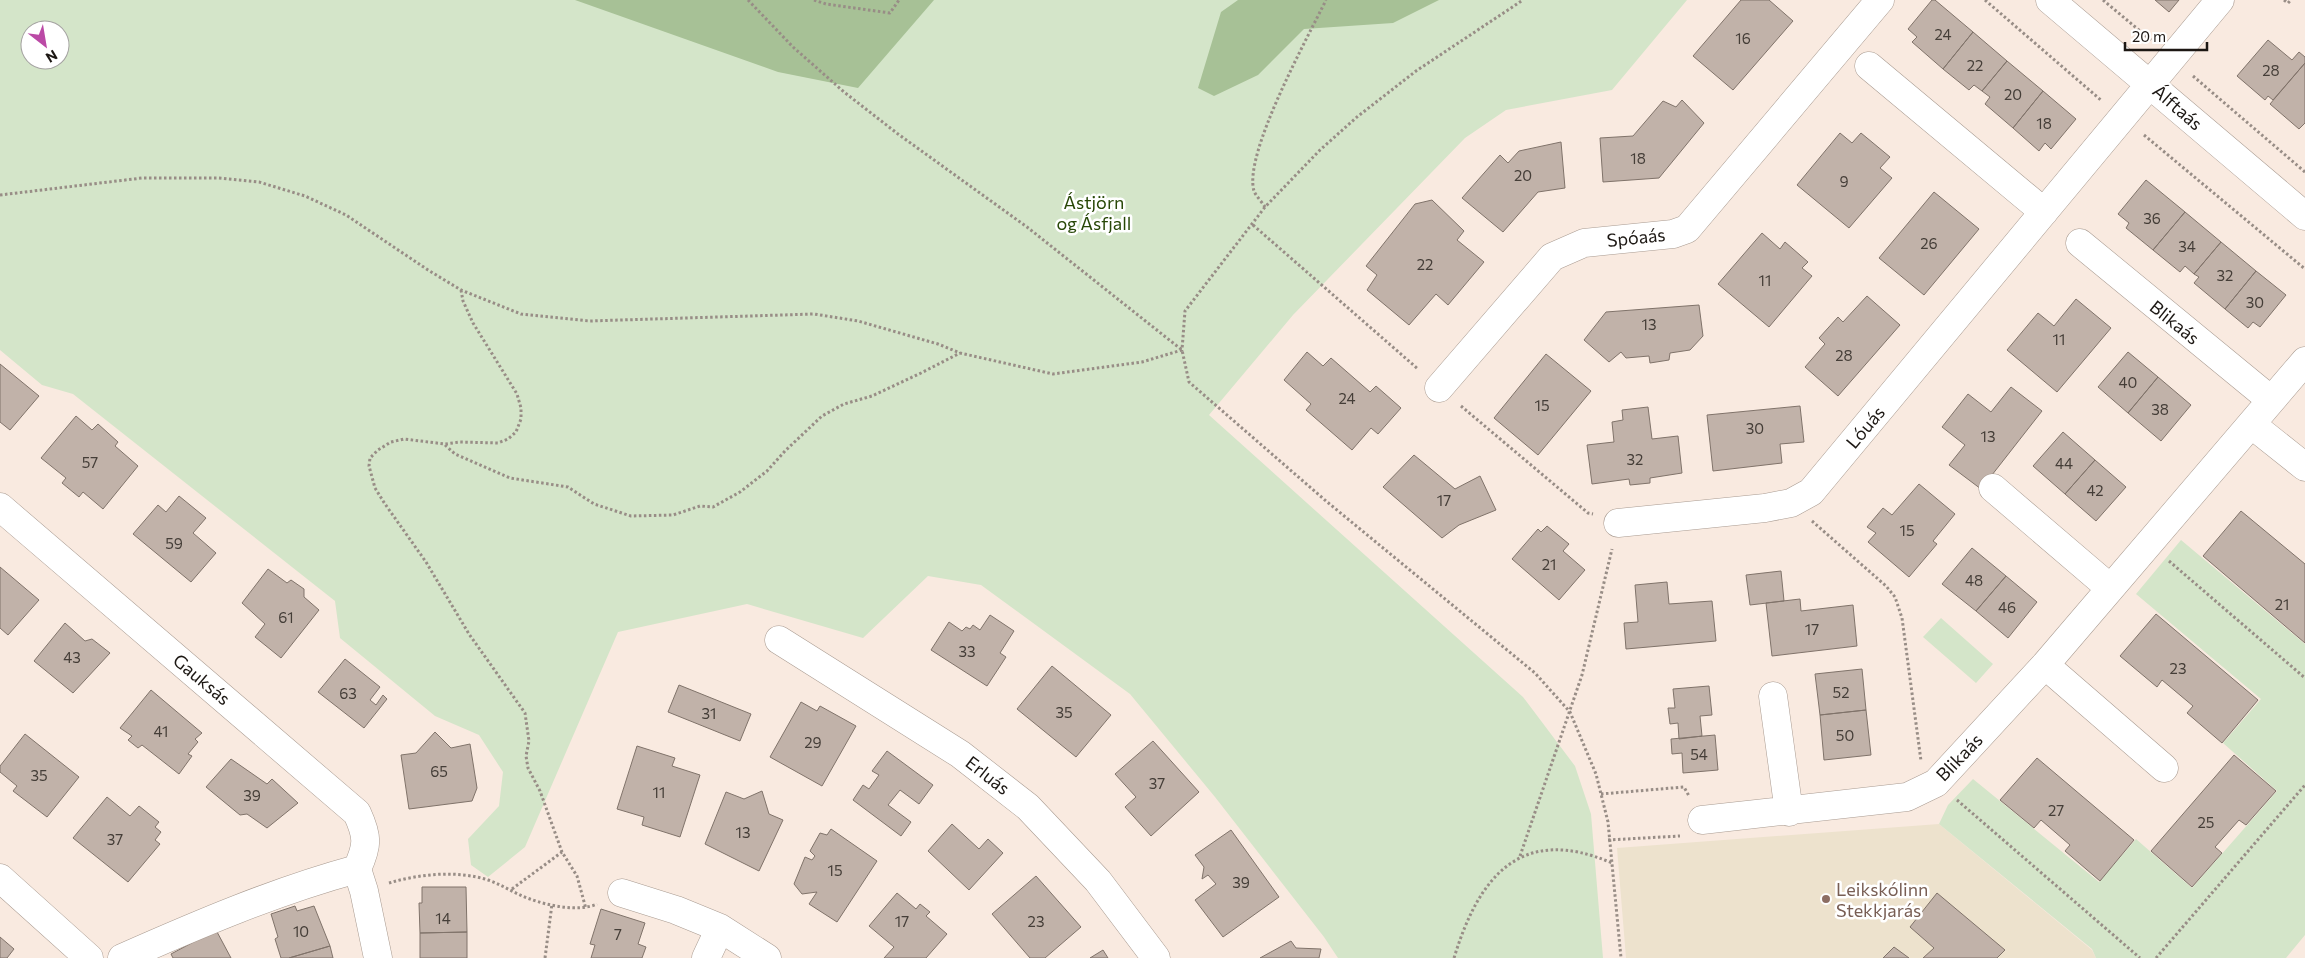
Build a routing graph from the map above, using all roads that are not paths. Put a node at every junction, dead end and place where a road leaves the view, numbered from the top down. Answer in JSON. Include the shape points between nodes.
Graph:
{"nodes":[{"id":1,"x":1880,"y":0,"type":"edge"},
{"id":2,"x":2050,"y":0,"type":"edge"},
{"id":3,"x":2220,"y":0,"type":"edge"},
{"id":4,"x":1869,"y":66,"type":"dead end"},
{"id":5,"x":2151,"y":84,"type":"junction"},
{"id":6,"x":2044,"y":212,"type":"junction"},
{"id":7,"x":2305,"y":216,"type":"edge"},
{"id":8,"x":2080,"y":243,"type":"dead end"},
{"id":9,"x":2305,"y":361,"type":"edge"},
{"id":10,"x":1439,"y":388,"type":"road end"},
{"id":11,"x":2271,"y":400,"type":"junction"},
{"id":12,"x":2251,"y":424,"type":"junction"},
{"id":13,"x":2305,"y":467,"type":"edge"},
{"id":14,"x":1993,"y":488,"type":"dead end"},
{"id":15,"x":0,"y":507,"type":"edge"},
{"id":16,"x":1618,"y":523,"type":"road end"},
{"id":17,"x":2110,"y":588,"type":"junction"},
{"id":18,"x":779,"y":640,"type":"dead end"},
{"id":19,"x":2045,"y":665,"type":"junction"},
{"id":20,"x":1773,"y":696,"type":"dead end"},
{"id":21,"x":2164,"y":768,"type":"dead end"},
{"id":22,"x":1789,"y":812,"type":"junction"},
{"id":23,"x":1702,"y":820,"type":"road end"},
{"id":24,"x":0,"y":878,"type":"edge"},
{"id":25,"x":361,"y":880,"type":"junction"},
{"id":26,"x":622,"y":893,"type":"road end"},
{"id":27,"x":720,"y":928,"type":"junction"},
{"id":28,"x":90,"y":958,"type":"edge"},
{"id":29,"x":122,"y":958,"type":"edge"},
{"id":30,"x":378,"y":958,"type":"edge"},
{"id":31,"x":706,"y":958,"type":"edge"},
{"id":32,"x":767,"y":958,"type":"edge"},
{"id":33,"x":1156,"y":958,"type":"edge"}],
"edges":[{"from":1,"to":10,"type":"street","name":"Spóaás","via":[[1687,228],[1673,234],[1584,243],[1552,257]]},
{"from":2,"to":5,"type":"street","name":"Álftaás"},
{"from":3,"to":5,"type":"street","name":"Lóuás"},
{"from":4,"to":6,"type":"street"},
{"from":5,"to":6,"type":"street","name":"Lóuás"},
{"from":5,"to":7,"type":"street","name":"Álftaás"},
{"from":6,"to":16,"type":"street","name":"Lóuás","via":[[1811,492],[1791,502],[1765,508]]},
{"from":8,"to":11,"type":"street","name":"Blikaás"},
{"from":9,"to":11,"type":"street","name":"Blikaás"},
{"from":11,"to":12,"type":"street","name":"Blikaás"},
{"from":12,"to":13,"type":"street"},
{"from":12,"to":17,"type":"street","name":"Blikaás"},
{"from":14,"to":17,"type":"street"},
{"from":15,"to":25,"type":"street","name":"Gauksás","via":[[357,813],[365,831],[366,850]]},
{"from":17,"to":19,"type":"street","name":"Blikaás"},
{"from":18,"to":33,"type":"street","name":"Erluás","via":[[960,754],[1028,807],[1098,882]]},
{"from":19,"to":21,"type":"street"},
{"from":19,"to":22,"type":"street","name":"Blikaás","via":[[1936,782],[1906,797]]},
{"from":20,"to":22,"type":"street"},
{"from":22,"to":23,"type":"street","name":"Blikaás"},
{"from":24,"to":28,"type":"street"},
{"from":25,"to":29,"type":"street","via":[[317,880]]},
{"from":25,"to":30,"type":"street"},
{"from":26,"to":27,"type":"street"},
{"from":27,"to":31,"type":"street"},
{"from":27,"to":32,"type":"street"}]}
